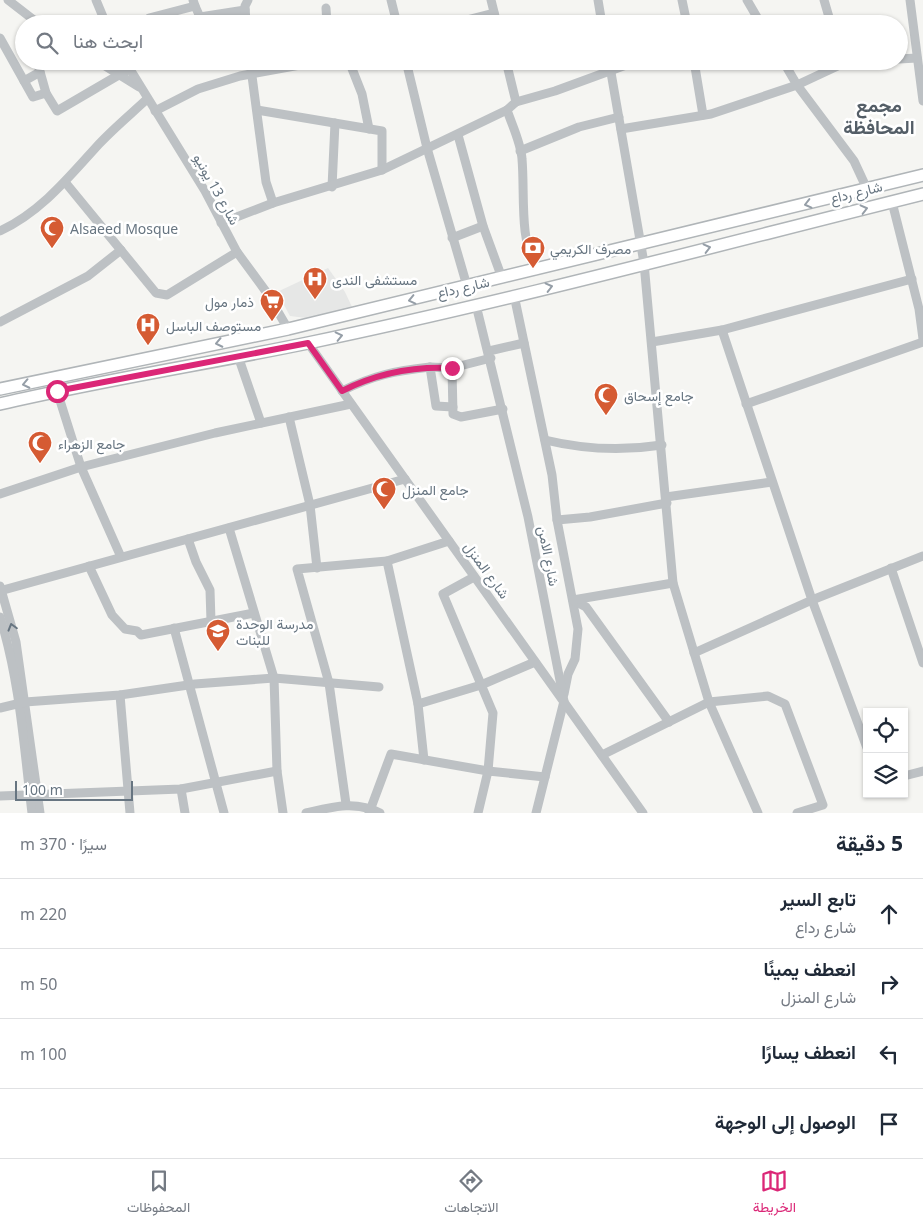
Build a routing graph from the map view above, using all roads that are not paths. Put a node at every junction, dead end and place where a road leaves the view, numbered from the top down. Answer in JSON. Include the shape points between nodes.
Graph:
{"nodes":[{"id":1,"x":8,"y":0,"type":"edge"},
{"id":2,"x":96,"y":0,"type":"edge"},
{"id":3,"x":248,"y":0,"type":"edge"},
{"id":4,"x":391,"y":0,"type":"edge"},
{"id":5,"x":491,"y":0,"type":"edge"},
{"id":6,"x":598,"y":0,"type":"edge"},
{"id":7,"x":682,"y":0,"type":"edge"},
{"id":8,"x":746,"y":0,"type":"edge"},
{"id":9,"x":824,"y":0,"type":"edge"},
{"id":10,"x":910,"y":0,"type":"edge"},
{"id":11,"x":194,"y":3,"type":"edge"},
{"id":12,"x":326,"y":8,"type":"dead end"},
{"id":13,"x":245,"y":10,"type":"junction"},
{"id":14,"x":494,"y":13,"type":"joint"},
{"id":15,"x":27,"y":15,"type":"edge"},
{"id":16,"x":102,"y":15,"type":"edge"},
{"id":17,"x":158,"y":15,"type":"edge"},
{"id":18,"x":200,"y":15,"type":"edge"},
{"id":19,"x":208,"y":15,"type":"edge"},
{"id":20,"x":245,"y":15,"type":"edge"},
{"id":21,"x":326,"y":15,"type":"edge"},
{"id":22,"x":395,"y":15,"type":"edge"},
{"id":23,"x":486,"y":15,"type":"edge"},
{"id":24,"x":600,"y":15,"type":"edge"},
{"id":25,"x":685,"y":15,"type":"edge"},
{"id":26,"x":755,"y":15,"type":"edge"},
{"id":27,"x":828,"y":15,"type":"edge"},
{"id":28,"x":0,"y":38,"type":"edge"},
{"id":29,"x":908,"y":58,"type":"edge"},
{"id":30,"x":917,"y":58,"type":"junction"},
{"id":31,"x":15,"y":65,"type":"edge"},
{"id":32,"x":18,"y":70,"type":"edge"},
{"id":33,"x":112,"y":70,"type":"edge"},
{"id":34,"x":124,"y":70,"type":"edge"},
{"id":35,"x":130,"y":70,"type":"edge"},
{"id":36,"x":251,"y":70,"type":"edge"},
{"id":37,"x":274,"y":70,"type":"edge"},
{"id":38,"x":353,"y":70,"type":"edge"},
{"id":39,"x":408,"y":70,"type":"edge"},
{"id":40,"x":508,"y":70,"type":"edge"},
{"id":41,"x":616,"y":70,"type":"edge"},
{"id":42,"x":696,"y":70,"type":"edge"},
{"id":43,"x":788,"y":70,"type":"edge"},
{"id":44,"x":827,"y":70,"type":"edge"},
{"id":45,"x":40,"y":72,"type":"joint"},
{"id":46,"x":611,"y":72,"type":"junction"},
{"id":47,"x":252,"y":74,"type":"junction"},
{"id":48,"x":120,"y":75,"type":"junction"},
{"id":49,"x":24,"y":81,"type":"junction"},
{"id":50,"x":797,"y":85,"type":"junction"},
{"id":51,"x":140,"y":88,"type":"junction"},
{"id":52,"x":46,"y":93,"type":"junction"},
{"id":53,"x":147,"y":99,"type":"junction"},
{"id":54,"x":923,"y":100,"type":"edge"},
{"id":55,"x":516,"y":102,"type":"junction"},
{"id":56,"x":257,"y":110,"type":"junction"},
{"id":57,"x":507,"y":110,"type":"junction"},
{"id":58,"x":155,"y":111,"type":"junction"},
{"id":59,"x":703,"y":115,"type":"junction"},
{"id":60,"x":619,"y":117,"type":"junction"},
{"id":61,"x":335,"y":123,"type":"junction"},
{"id":62,"x":369,"y":129,"type":"junction"},
{"id":63,"x":622,"y":129,"type":"junction"},
{"id":64,"x":458,"y":135,"type":"junction"},
{"id":65,"x":427,"y":148,"type":"junction"},
{"id":66,"x":520,"y":151,"type":"junction"},
{"id":67,"x":382,"y":170,"type":"junction"},
{"id":68,"x":923,"y":175,"type":"edge"},
{"id":69,"x":65,"y":182,"type":"junction"},
{"id":70,"x":332,"y":187,"type":"junction"},
{"id":71,"x":867,"y":189,"type":"junction"},
{"id":72,"x":923,"y":194,"type":"edge"},
{"id":73,"x":892,"y":202,"type":"junction"},
{"id":74,"x":273,"y":203,"type":"junction"},
{"id":75,"x":221,"y":223,"type":"junction"},
{"id":76,"x":483,"y":226,"type":"junction"},
{"id":77,"x":0,"y":231,"type":"edge"},
{"id":78,"x":452,"y":238,"type":"junction"},
{"id":79,"x":641,"y":244,"type":"junction"},
{"id":80,"x":121,"y":250,"type":"junction"},
{"id":81,"x":236,"y":252,"type":"junction"},
{"id":82,"x":644,"y":263,"type":"junction"},
{"id":83,"x":536,"y":270,"type":"junction"},
{"id":84,"x":502,"y":278,"type":"junction"},
{"id":85,"x":912,"y":279,"type":"junction"},
{"id":86,"x":467,"y":286,"type":"junction"},
{"id":87,"x":514,"y":295,"type":"junction"},
{"id":88,"x":476,"y":305,"type":"junction"},
{"id":89,"x":922,"y":321,"type":"edge"},
{"id":90,"x":0,"y":322,"type":"edge"},
{"id":91,"x":288,"y":329,"type":"junction"},
{"id":92,"x":722,"y":330,"type":"junction"},
{"id":93,"x":923,"y":340,"type":"edge"},
{"id":94,"x":652,"y":342,"type":"junction"},
{"id":95,"x":308,"y":343,"type":"junction"},
{"id":96,"x":524,"y":343,"type":"junction"},
{"id":97,"x":490,"y":354,"type":"junction"},
{"id":98,"x":238,"y":356,"type":"junction"},
{"id":99,"x":430,"y":367,"type":"junction"},
{"id":100,"x":452,"y":368,"type":"junction"},
{"id":101,"x":0,"y":389,"type":"edge"},
{"id":102,"x":57,"y":391,"type":"junction"},
{"id":103,"x":342,"y":391,"type":"junction"},
{"id":104,"x":0,"y":404,"type":"edge"},
{"id":105,"x":351,"y":404,"type":"junction"},
{"id":106,"x":746,"y":404,"type":"junction"},
{"id":107,"x":453,"y":407,"type":"junction"},
{"id":108,"x":503,"y":409,"type":"junction"},
{"id":109,"x":289,"y":417,"type":"junction"},
{"id":110,"x":261,"y":423,"type":"junction"},
{"id":111,"x":545,"y":440,"type":"junction"},
{"id":112,"x":662,"y":445,"type":"junction"},
{"id":113,"x":81,"y":467,"type":"junction"},
{"id":114,"x":405,"y":479,"type":"junction"},
{"id":115,"x":772,"y":482,"type":"junction"},
{"id":116,"x":0,"y":494,"type":"edge"},
{"id":117,"x":667,"y":500,"type":"junction"},
{"id":118,"x":310,"y":505,"type":"junction"},
{"id":119,"x":557,"y":520,"type":"junction"},
{"id":120,"x":229,"y":528,"type":"junction"},
{"id":121,"x":188,"y":539,"type":"junction"},
{"id":122,"x":449,"y":541,"type":"junction"},
{"id":123,"x":923,"y":556,"type":"edge"},
{"id":124,"x":121,"y":557,"type":"junction"},
{"id":125,"x":387,"y":561,"type":"junction"},
{"id":126,"x":89,"y":566,"type":"junction"},
{"id":127,"x":317,"y":568,"type":"junction"},
{"id":128,"x":891,"y":568,"type":"junction"},
{"id":129,"x":474,"y":576,"type":"junction"},
{"id":130,"x":673,"y":583,"type":"junction"},
{"id":131,"x":0,"y":589,"type":"edge"},
{"id":132,"x":573,"y":600,"type":"junction"},
{"id":133,"x":812,"y":600,"type":"junction"},
{"id":134,"x":254,"y":614,"type":"junction"},
{"id":135,"x":0,"y":618,"type":"edge"},
{"id":136,"x":211,"y":621,"type":"junction"},
{"id":137,"x":174,"y":628,"type":"junction"},
{"id":138,"x":694,"y":653,"type":"junction"},
{"id":139,"x":535,"y":662,"type":"junction"},
{"id":140,"x":923,"y":663,"type":"edge"},
{"id":141,"x":274,"y":678,"type":"junction"},
{"id":142,"x":330,"y":683,"type":"junction"},
{"id":143,"x":188,"y":685,"type":"junction"},
{"id":144,"x":481,"y":685,"type":"junction"},
{"id":145,"x":379,"y":687,"type":"dead end"},
{"id":146,"x":120,"y":695,"type":"junction"},
{"id":147,"x":563,"y":700,"type":"junction"},
{"id":148,"x":709,"y":702,"type":"junction"},
{"id":149,"x":22,"y":703,"type":"junction"},
{"id":150,"x":418,"y":704,"type":"junction"},
{"id":151,"x":0,"y":708,"type":"edge"},
{"id":152,"x":669,"y":722,"type":"junction"},
{"id":153,"x":863,"y":737,"type":"edge"},
{"id":154,"x":602,"y":755,"type":"junction"},
{"id":155,"x":424,"y":760,"type":"junction"},
{"id":156,"x":277,"y":771,"type":"junction"},
{"id":157,"x":488,"y":771,"type":"junction"},
{"id":158,"x":923,"y":771,"type":"edge"},
{"id":159,"x":908,"y":775,"type":"edge"},
{"id":160,"x":545,"y":777,"type":"junction"},
{"id":161,"x":216,"y":784,"type":"junction"},
{"id":162,"x":181,"y":789,"type":"junction"},
{"id":163,"x":127,"y":790,"type":"junction"},
{"id":164,"x":34,"y":793,"type":"junction"},
{"id":165,"x":0,"y":796,"type":"edge"},
{"id":166,"x":346,"y":804,"type":"junction"},
{"id":167,"x":369,"y":810,"type":"edge"},
{"id":168,"x":32,"y":813,"type":"edge"},
{"id":169,"x":40,"y":813,"type":"edge"},
{"id":170,"x":130,"y":813,"type":"edge"},
{"id":171,"x":185,"y":813,"type":"edge"},
{"id":172,"x":224,"y":813,"type":"edge"},
{"id":173,"x":284,"y":813,"type":"edge"},
{"id":174,"x":306,"y":813,"type":"edge"},
{"id":175,"x":380,"y":813,"type":"edge"},
{"id":176,"x":478,"y":813,"type":"edge"},
{"id":177,"x":536,"y":813,"type":"edge"},
{"id":178,"x":643,"y":813,"type":"edge"},
{"id":179,"x":758,"y":813,"type":"edge"},
{"id":180,"x":797,"y":813,"type":"edge"}],
"edges":[{"from":1,"to":15,"type":"street"},
{"from":2,"to":16,"type":"street"},
{"from":3,"to":13,"type":"street"},
{"from":4,"to":22,"type":"street"},
{"from":5,"to":14,"type":"street"},
{"from":6,"to":24,"type":"street"},
{"from":7,"to":25,"type":"street"},
{"from":8,"to":26,"type":"street"},
{"from":9,"to":27,"type":"street"},
{"from":10,"to":30,"type":"street"},
{"from":11,"to":17,"type":"street"},
{"from":11,"to":18,"type":"street"},
{"from":12,"to":21,"type":"street"},
{"from":13,"to":19,"type":"street"},
{"from":13,"to":20,"type":"street"},
{"from":14,"to":23,"type":"street"},
{"from":28,"to":31,"type":"street"},
{"from":29,"to":30,"type":"street"},
{"from":30,"to":54,"type":"street"},
{"from":32,"to":49,"type":"street"},
{"from":33,"to":48,"type":"street"},
{"from":34,"to":48,"type":"street"},
{"from":35,"to":51,"type":"street","name":"شارع 13 يونيو"},
{"from":36,"to":47,"type":"street"},
{"from":37,"to":47,"type":"street"},
{"from":38,"to":62,"type":"street","via":[[362,94]]},
{"from":39,"to":65,"type":"street"},
{"from":40,"to":55,"type":"street"},
{"from":41,"to":46,"type":"street"},
{"from":42,"to":59,"type":"street"},
{"from":43,"to":50,"type":"street"},
{"from":44,"to":50,"type":"street"},
{"from":45,"to":49,"type":"street"},
{"from":45,"to":52,"type":"street"},
{"from":46,"to":55,"type":"street"},
{"from":46,"to":60,"type":"street"},
{"from":47,"to":56,"type":"street"},
{"from":47,"to":58,"type":"street","via":[[198,90]]},
{"from":48,"to":51,"type":"street"},
{"from":48,"to":52,"type":"street","via":[[57,111]]},
{"from":49,"to":52,"type":"street","via":[[33,98]]},
{"from":50,"to":59,"type":"street"},
{"from":50,"to":71,"type":"street","via":[[854,161]]},
{"from":51,"to":53,"type":"street","name":"شارع 13 يونيو"},
{"from":53,"to":58,"type":"street","name":"شارع 13 يونيو"},
{"from":53,"to":69,"type":"street","via":[[101,142]]},
{"from":55,"to":57,"type":"street"},
{"from":56,"to":61,"type":"street"},
{"from":56,"to":74,"type":"street","via":[[266,182]]},
{"from":57,"to":64,"type":"street"},
{"from":57,"to":66,"type":"street"},
{"from":58,"to":75,"type":"street","name":"شارع 13 يونيو"},
{"from":59,"to":63,"type":"street"},
{"from":60,"to":63,"type":"street"},
{"from":60,"to":66,"type":"street","via":[[572,129]]},
{"from":61,"to":62,"type":"street"},
{"from":61,"to":70,"type":"street"},
{"from":62,"to":67,"type":"street","via":[[382,131]]},
{"from":63,"to":79,"type":"street"},
{"from":64,"to":65,"type":"street"},
{"from":64,"to":76,"type":"street"},
{"from":65,"to":67,"type":"street"},
{"from":65,"to":78,"type":"street"},
{"from":66,"to":83,"type":"street","via":[[526,231],[530,258]]},
{"from":67,"to":70,"type":"street"},
{"from":68,"to":71,"type":"main road","name":"شارع رداع"},
{"from":69,"to":77,"type":"street","via":[[43,204],[16,224]]},
{"from":69,"to":80,"type":"street"},
{"from":70,"to":74,"type":"street"},
{"from":71,"to":79,"type":"main road","name":"شارع رداع","one_way":true},
{"from":72,"to":73,"type":"main road","name":"شارع رداع"},
{"from":82,"to":73,"type":"main road","name":"شارع رداع","one_way":true},
{"from":73,"to":85,"type":"street"},
{"from":74,"to":75,"type":"street"},
{"from":75,"to":81,"type":"street","name":"شارع 13 يونيو"},
{"from":76,"to":78,"type":"street"},
{"from":76,"to":84,"type":"street"},
{"from":78,"to":86,"type":"street"},
{"from":79,"to":82,"type":"street"},
{"from":79,"to":83,"type":"main road","name":"شارع رداع"},
{"from":80,"to":81,"type":"street","via":[[156,293],[167,295]]},
{"from":80,"to":90,"type":"street","via":[[88,276]]},
{"from":81,"to":91,"type":"street","name":"شارع 13 يونيو"},
{"from":87,"to":82,"type":"main road","name":"شارع رداع","one_way":true},
{"from":82,"to":94,"type":"street"},
{"from":83,"to":84,"type":"main road","name":"شارع رداع"},
{"from":84,"to":86,"type":"main road","name":"شارع رداع"},
{"from":85,"to":89,"type":"street"},
{"from":85,"to":92,"type":"street"},
{"from":86,"to":91,"type":"main road","name":"شارع رداع","one_way":true},
{"from":87,"to":88,"type":"main road","name":"شارع رداع"},
{"from":87,"to":96,"type":"street"},
{"from":95,"to":88,"type":"main road","name":"شارع رداع","one_way":true},
{"from":88,"to":97,"type":"street","name":"شارع الامن"},
{"from":89,"to":93,"type":"street"},
{"from":91,"to":101,"type":"main road","name":"شارع رداع","one_way":true},
{"from":92,"to":94,"type":"street"},
{"from":92,"to":106,"type":"street"},
{"from":93,"to":106,"type":"street"},
{"from":94,"to":112,"type":"street"},
{"from":95,"to":98,"type":"main road","name":"شارع رداع"},
{"from":95,"to":103,"type":"street","name":"شارع المنزل"},
{"from":96,"to":97,"type":"street"},
{"from":96,"to":111,"type":"street"},
{"from":97,"to":100,"type":"street"},
{"from":97,"to":108,"type":"street","name":"شارع الامن"},
{"from":98,"to":102,"type":"main road","name":"شارع رداع"},
{"from":98,"to":110,"type":"street"},
{"from":99,"to":100,"type":"street"},
{"from":99,"to":103,"type":"street","via":[[397,370],[368,378]]},
{"from":99,"to":107,"type":"street","via":[[436,406]]},
{"from":100,"to":107,"type":"street"},
{"from":102,"to":104,"type":"main road","name":"شارع رداع"},
{"from":102,"to":113,"type":"street"},
{"from":103,"to":105,"type":"street","name":"شارع المنزل"},
{"from":105,"to":109,"type":"street"},
{"from":105,"to":114,"type":"street","name":"شارع المنزل"},
{"from":106,"to":115,"type":"street"},
{"from":107,"to":108,"type":"street","via":[[453,414],[461,417]]},
{"from":108,"to":147,"type":"street","name":"شارع الامن","via":[[528,517]]},
{"from":109,"to":110,"type":"street"},
{"from":109,"to":118,"type":"street"},
{"from":110,"to":113,"type":"street"},
{"from":111,"to":112,"type":"street","via":[[570,446],[612,448]]},
{"from":111,"to":119,"type":"street"},
{"from":112,"to":117,"type":"street"},
{"from":113,"to":116,"type":"street"},
{"from":113,"to":124,"type":"street"},
{"from":114,"to":118,"type":"street"},
{"from":114,"to":122,"type":"street","name":"شارع المنزل"},
{"from":115,"to":117,"type":"street"},
{"from":115,"to":133,"type":"street"},
{"from":117,"to":119,"type":"street","via":[[590,517]]},
{"from":117,"to":130,"type":"street"},
{"from":118,"to":120,"type":"street"},
{"from":118,"to":127,"type":"street"},
{"from":119,"to":132,"type":"street"},
{"from":120,"to":121,"type":"street"},
{"from":120,"to":134,"type":"street"},
{"from":121,"to":124,"type":"street"},
{"from":121,"to":136,"type":"street","via":[[210,590]]},
{"from":122,"to":125,"type":"street"},
{"from":122,"to":129,"type":"street","name":"شارع المنزل"},
{"from":123,"to":128,"type":"street"},
{"from":124,"to":126,"type":"street"},
{"from":125,"to":127,"type":"street"},
{"from":125,"to":150,"type":"street"},
{"from":126,"to":131,"type":"street"},
{"from":126,"to":137,"type":"street","via":[[112,615],[125,629],[137,631],[140,635]]},
{"from":127,"to":142,"type":"street","via":[[298,570]]},
{"from":128,"to":133,"type":"street"},
{"from":128,"to":140,"type":"street"},
{"from":129,"to":139,"type":"street","name":"شارع المنزل"},
{"from":129,"to":144,"type":"street","via":[[443,594]]},
{"from":130,"to":132,"type":"street"},
{"from":130,"to":138,"type":"street"},
{"from":149,"to":131,"type":"street","one_way":true,"via":[[16,642]]},
{"from":132,"to":147,"type":"street","via":[[578,629],[575,659],[568,674]]},
{"from":132,"to":152,"type":"street","via":[[586,607]]},
{"from":133,"to":138,"type":"street"},
{"from":133,"to":153,"type":"street"},
{"from":134,"to":136,"type":"street"},
{"from":134,"to":141,"type":"street"},
{"from":135,"to":149,"type":"street"},
{"from":136,"to":137,"type":"street"},
{"from":137,"to":143,"type":"street"},
{"from":138,"to":148,"type":"street"},
{"from":139,"to":144,"type":"street"},
{"from":139,"to":147,"type":"street","name":"شارع المنزل"},
{"from":141,"to":142,"type":"street"},
{"from":141,"to":143,"type":"street"},
{"from":141,"to":156,"type":"street"},
{"from":142,"to":145,"type":"street"},
{"from":142,"to":166,"type":"street"},
{"from":143,"to":146,"type":"street"},
{"from":143,"to":161,"type":"street"},
{"from":144,"to":150,"type":"street"},
{"from":144,"to":157,"type":"street","via":[[493,713]]},
{"from":146,"to":149,"type":"street"},
{"from":146,"to":163,"type":"street"},
{"from":147,"to":154,"type":"street","name":"شارع المنزل"},
{"from":147,"to":160,"type":"street","name":"شارع الامن"},
{"from":148,"to":152,"type":"street"},
{"from":148,"to":179,"type":"street"},
{"from":148,"to":180,"type":"street","via":[[768,696],[785,704],[823,805]]},
{"from":149,"to":151,"type":"street"},
{"from":149,"to":164,"type":"street"},
{"from":150,"to":155,"type":"street"},
{"from":152,"to":154,"type":"street"},
{"from":154,"to":178,"type":"street","name":"شارع المنزل"},
{"from":155,"to":157,"type":"street"},
{"from":155,"to":167,"type":"street","via":[[391,754]]},
{"from":156,"to":161,"type":"street"},
{"from":156,"to":173,"type":"street"},
{"from":157,"to":160,"type":"street"},
{"from":157,"to":176,"type":"street"},
{"from":158,"to":159,"type":"street"},
{"from":160,"to":177,"type":"street","name":"شارع الامن"},
{"from":161,"to":162,"type":"street"},
{"from":161,"to":172,"type":"street"},
{"from":162,"to":163,"type":"street"},
{"from":162,"to":171,"type":"street"},
{"from":163,"to":164,"type":"street"},
{"from":163,"to":170,"type":"street"},
{"from":164,"to":165,"type":"street"},
{"from":164,"to":168,"type":"street"},
{"from":164,"to":169,"type":"street"},
{"from":166,"to":167,"type":"street"},
{"from":166,"to":174,"type":"street"},
{"from":167,"to":175,"type":"street"}]}
